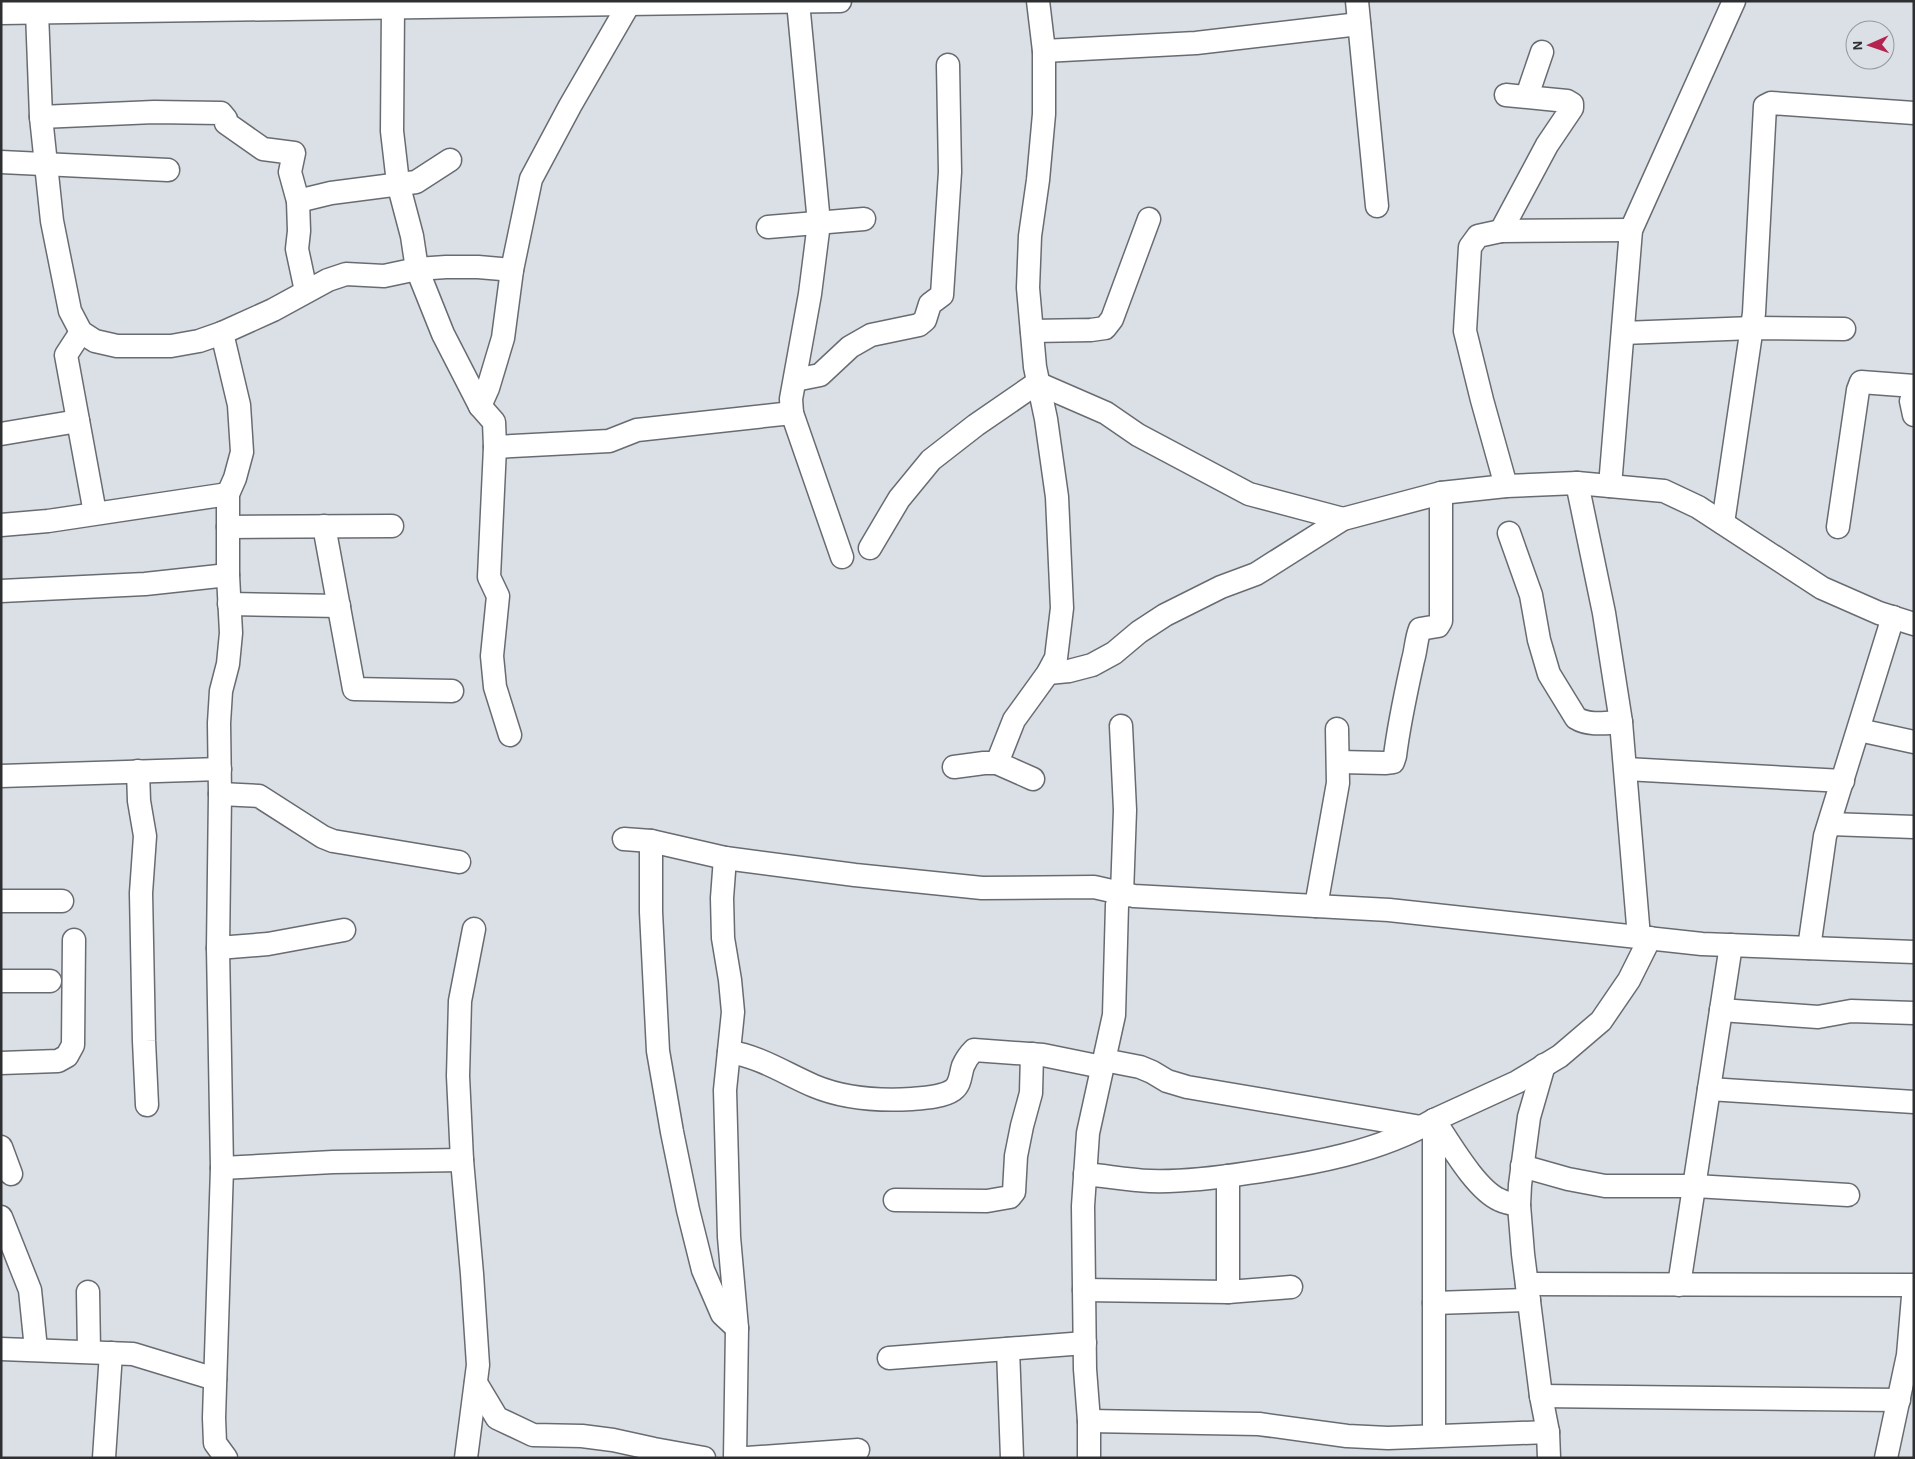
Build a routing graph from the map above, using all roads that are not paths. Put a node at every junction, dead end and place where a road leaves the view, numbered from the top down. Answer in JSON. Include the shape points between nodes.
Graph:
{"nodes":[{"id":1,"x":840,"y":1,"type":"edge"},
{"id":2,"x":1038,"y":1,"type":"edge"},
{"id":3,"x":1357,"y":1,"type":"edge"},
{"id":4,"x":1734,"y":1,"type":"edge"},
{"id":5,"x":798,"y":2,"type":"edge"},
{"id":6,"x":629,"y":4,"type":"junction"},
{"id":7,"x":393,"y":7,"type":"junction"},
{"id":8,"x":37,"y":12,"type":"junction"},
{"id":9,"x":1,"y":13,"type":"edge"},
{"id":10,"x":1359,"y":24,"type":"junction"},
{"id":11,"x":1044,"y":51,"type":"junction"},
{"id":12,"x":1542,"y":52,"type":"dead end"},
{"id":13,"x":948,"y":65,"type":"dead end"},
{"id":14,"x":1914,"y":113,"type":"edge"},
{"id":15,"x":41,"y":117,"type":"junction"},
{"id":16,"x":450,"y":160,"type":"dead end"},
{"id":17,"x":1,"y":162,"type":"edge"},
{"id":18,"x":46,"y":164,"type":"junction"},
{"id":19,"x":168,"y":170,"type":"dead end"},
{"id":20,"x":398,"y":184,"type":"junction"},
{"id":21,"x":298,"y":201,"type":"junction"},
{"id":22,"x":1377,"y":206,"type":"dead end"},
{"id":23,"x":864,"y":219,"type":"dead end"},
{"id":24,"x":1149,"y":219,"type":"dead end"},
{"id":25,"x":819,"y":223,"type":"junction"},
{"id":26,"x":768,"y":227,"type":"dead end"},
{"id":27,"x":1631,"y":230,"type":"junction"},
{"id":28,"x":1501,"y":231,"type":"junction"},
{"id":29,"x":417,"y":269,"type":"junction"},
{"id":30,"x":512,"y":270,"type":"junction"},
{"id":31,"x":306,"y":291,"type":"junction"},
{"id":32,"x":1753,"y":328,"type":"junction"},
{"id":33,"x":1844,"y":329,"type":"dead end"},
{"id":34,"x":1032,"y":331,"type":"junction"},
{"id":35,"x":81,"y":332,"type":"junction"},
{"id":36,"x":222,"y":333,"type":"junction"},
{"id":37,"x":1623,"y":333,"type":"junction"},
{"id":38,"x":795,"y":380,"type":"junction"},
{"id":39,"x":1037,"y":383,"type":"junction"},
{"id":40,"x":1914,"y":386,"type":"edge"},
{"id":41,"x":1914,"y":395,"type":"edge"},
{"id":42,"x":480,"y":406,"type":"junction"},
{"id":43,"x":792,"y":413,"type":"junction"},
{"id":44,"x":1914,"y":415,"type":"edge"},
{"id":45,"x":78,"y":422,"type":"junction"},
{"id":46,"x":1,"y":434,"type":"edge"},
{"id":47,"x":495,"y":447,"type":"junction"},
{"id":48,"x":1577,"y":483,"type":"junction"},
{"id":49,"x":1506,"y":486,"type":"junction"},
{"id":50,"x":1610,"y":486,"type":"junction"},
{"id":51,"x":1441,"y":493,"type":"junction"},
{"id":52,"x":228,"y":494,"type":"junction"},
{"id":53,"x":95,"y":513,"type":"junction"},
{"id":54,"x":1343,"y":519,"type":"junction"},
{"id":55,"x":1723,"y":523,"type":"junction"},
{"id":56,"x":1,"y":525,"type":"edge"},
{"id":57,"x":324,"y":526,"type":"junction"},
{"id":58,"x":392,"y":526,"type":"dead end"},
{"id":59,"x":228,"y":527,"type":"junction"},
{"id":60,"x":1838,"y":527,"type":"dead end"},
{"id":61,"x":1509,"y":533,"type":"dead end"},
{"id":62,"x":870,"y":548,"type":"dead end"},
{"id":63,"x":842,"y":557,"type":"dead end"},
{"id":64,"x":228,"y":575,"type":"junction"},
{"id":65,"x":1,"y":591,"type":"edge"},
{"id":66,"x":229,"y":604,"type":"junction"},
{"id":67,"x":339,"y":606,"type":"junction"},
{"id":68,"x":1904,"y":621,"type":"edge"},
{"id":69,"x":1048,"y":673,"type":"junction"},
{"id":70,"x":452,"y":691,"type":"dead end"},
{"id":71,"x":1621,"y":722,"type":"junction"},
{"id":72,"x":1121,"y":726,"type":"dead end"},
{"id":73,"x":1338,"y":729,"type":"dead end"},
{"id":74,"x":1859,"y":730,"type":"junction"},
{"id":75,"x":510,"y":735,"type":"dead end"},
{"id":76,"x":1914,"y":742,"type":"edge"},
{"id":77,"x":1339,"y":762,"type":"junction"},
{"id":78,"x":997,"y":763,"type":"junction"},
{"id":79,"x":954,"y":767,"type":"dead end"},
{"id":80,"x":220,"y":769,"type":"junction"},
{"id":81,"x":1626,"y":769,"type":"junction"},
{"id":82,"x":138,"y":771,"type":"junction"},
{"id":83,"x":1,"y":776,"type":"edge"},
{"id":84,"x":1033,"y":779,"type":"dead end"},
{"id":85,"x":1843,"y":781,"type":"junction"},
{"id":86,"x":220,"y":794,"type":"junction"},
{"id":87,"x":1830,"y":824,"type":"junction"},
{"id":88,"x":1914,"y":827,"type":"edge"},
{"id":89,"x":624,"y":839,"type":"dead end"},
{"id":90,"x":651,"y":841,"type":"junction"},
{"id":91,"x":725,"y":858,"type":"junction"},
{"id":92,"x":459,"y":862,"type":"dead end"},
{"id":93,"x":1122,"y":894,"type":"junction"},
{"id":94,"x":1,"y":901,"type":"edge"},
{"id":95,"x":62,"y":902,"type":"dead end"},
{"id":96,"x":1316,"y":906,"type":"junction"},
{"id":97,"x":474,"y":928,"type":"dead end"},
{"id":98,"x":344,"y":930,"type":"dead end"},
{"id":99,"x":1645,"y":938,"type":"junction"},
{"id":100,"x":74,"y":940,"type":"dead end"},
{"id":101,"x":1731,"y":945,"type":"junction"},
{"id":102,"x":218,"y":948,"type":"junction"},
{"id":103,"x":1808,"y":948,"type":"junction"},
{"id":104,"x":1914,"y":952,"type":"edge"},
{"id":105,"x":1,"y":981,"type":"edge"},
{"id":106,"x":50,"y":981,"type":"dead end"},
{"id":107,"x":1721,"y":1010,"type":"junction"},
{"id":108,"x":1914,"y":1013,"type":"edge"},
{"id":109,"x":729,"y":1052,"type":"junction"},
{"id":110,"x":1032,"y":1054,"type":"junction"},
{"id":111,"x":1,"y":1063,"type":"edge"},
{"id":112,"x":1103,"y":1064,"type":"junction"},
{"id":113,"x":1544,"y":1065,"type":"junction"},
{"id":114,"x":1709,"y":1089,"type":"junction"},
{"id":115,"x":1914,"y":1102,"type":"edge"},
{"id":116,"x":147,"y":1105,"type":"dead end"},
{"id":117,"x":1428,"y":1123,"type":"junction"},
{"id":118,"x":1,"y":1147,"type":"edge"},
{"id":119,"x":462,"y":1160,"type":"junction"},
{"id":120,"x":1522,"y":1166,"type":"junction"},
{"id":121,"x":222,"y":1168,"type":"junction"},
{"id":122,"x":11,"y":1174,"type":"dead end"},
{"id":123,"x":1085,"y":1174,"type":"junction"},
{"id":124,"x":1228,"y":1176,"type":"junction"},
{"id":125,"x":1695,"y":1186,"type":"junction"},
{"id":126,"x":1848,"y":1195,"type":"dead end"},
{"id":127,"x":895,"y":1200,"type":"dead end"},
{"id":128,"x":1519,"y":1205,"type":"junction"},
{"id":129,"x":1,"y":1216,"type":"edge"},
{"id":130,"x":1679,"y":1285,"type":"junction"},
{"id":131,"x":1914,"y":1285,"type":"edge"},
{"id":132,"x":1291,"y":1287,"type":"dead end"},
{"id":133,"x":1084,"y":1290,"type":"junction"},
{"id":134,"x":88,"y":1292,"type":"dead end"},
{"id":135,"x":1228,"y":1292,"type":"junction"},
{"id":136,"x":1528,"y":1292,"type":"junction"},
{"id":137,"x":1434,"y":1303,"type":"junction"},
{"id":138,"x":737,"y":1328,"type":"junction"},
{"id":139,"x":1085,"y":1343,"type":"junction"},
{"id":140,"x":1,"y":1349,"type":"edge"},
{"id":141,"x":36,"y":1349,"type":"junction"},
{"id":142,"x":1008,"y":1349,"type":"junction"},
{"id":143,"x":100,"y":1352,"type":"junction"},
{"id":144,"x":1911,"y":1355,"type":"edge"},
{"id":145,"x":889,"y":1358,"type":"dead end"},
{"id":146,"x":215,"y":1378,"type":"junction"},
{"id":147,"x":476,"y":1383,"type":"junction"},
{"id":148,"x":1541,"y":1396,"type":"junction"},
{"id":149,"x":1899,"y":1400,"type":"junction"},
{"id":150,"x":1089,"y":1421,"type":"junction"},
{"id":151,"x":1548,"y":1432,"type":"junction"},
{"id":152,"x":1434,"y":1435,"type":"junction"},
{"id":153,"x":858,"y":1450,"type":"dead end"},
{"id":154,"x":104,"y":1458,"type":"edge"},
{"id":155,"x":226,"y":1458,"type":"edge"},
{"id":156,"x":466,"y":1458,"type":"edge"},
{"id":157,"x":704,"y":1458,"type":"edge"},
{"id":158,"x":735,"y":1458,"type":"edge"},
{"id":159,"x":748,"y":1458,"type":"edge"},
{"id":160,"x":1012,"y":1458,"type":"edge"},
{"id":161,"x":1089,"y":1458,"type":"edge"},
{"id":162,"x":1549,"y":1458,"type":"edge"},
{"id":163,"x":1886,"y":1458,"type":"edge"}],
"edges":[{"from":1,"to":5,"type":"street"},
{"from":2,"to":11,"type":"street"},
{"from":3,"to":10,"type":"street"},
{"from":4,"to":27,"type":"street"},
{"from":5,"to":6,"type":"street"},
{"from":5,"to":25,"type":"street"},
{"from":6,"to":7,"type":"street"},
{"from":6,"to":30,"type":"street","via":[[531,179]]},
{"from":7,"to":8,"type":"street"},
{"from":7,"to":20,"type":"street","via":[[392,131]]},
{"from":8,"to":9,"type":"street"},
{"from":8,"to":15,"type":"street"},
{"from":10,"to":11,"type":"street","via":[[1196,43]]},
{"from":10,"to":22,"type":"street"},
{"from":11,"to":34,"type":"street","via":[[1044,114],[1030,236],[1028,288]]},
{"from":12,"to":28,"type":"street","via":[[1517,95],[1567,101],[1572,108],[1546,145]]},
{"from":13,"to":38,"type":"street","via":[[950,172],[942,295],[930,304],[919,325],[870,335],[850,346],[820,375]]},
{"from":14,"to":32,"type":"street","via":[[1770,103],[1765,106]]},
{"from":15,"to":18,"type":"street"},
{"from":15,"to":21,"type":"street","via":[[221,113],[226,123],[263,149],[294,153],[290,172]]},
{"from":16,"to":20,"type":"street","via":[[416,182]]},
{"from":17,"to":18,"type":"street"},
{"from":18,"to":19,"type":"street"},
{"from":18,"to":35,"type":"street","via":[[64,286],[70,311]]},
{"from":20,"to":21,"type":"street"},
{"from":20,"to":29,"type":"street"},
{"from":21,"to":31,"type":"street","via":[[300,231],[297,249]]},
{"from":23,"to":25,"type":"street"},
{"from":24,"to":34,"type":"street","via":[[1112,319],[1104,328]]},
{"from":25,"to":26,"type":"street"},
{"from":25,"to":38,"type":"street"},
{"from":27,"to":28,"type":"street"},
{"from":27,"to":37,"type":"street"},
{"from":28,"to":49,"type":"street","via":[[1478,236],[1470,247],[1465,331]]},
{"from":29,"to":30,"type":"street","via":[[478,267]]},
{"from":29,"to":31,"type":"street","via":[[384,276],[346,274]]},
{"from":29,"to":42,"type":"street","via":[[444,334]]},
{"from":30,"to":42,"type":"street","via":[[503,338]]},
{"from":31,"to":36,"type":"street"},
{"from":32,"to":33,"type":"street"},
{"from":32,"to":37,"type":"street"},
{"from":32,"to":55,"type":"street"},
{"from":34,"to":39,"type":"street"},
{"from":35,"to":36,"type":"street","via":[[95,341],[117,346],[171,346]]},
{"from":35,"to":45,"type":"street","via":[[66,355]]},
{"from":36,"to":52,"type":"street","via":[[239,405],[242,452]]},
{"from":37,"to":50,"type":"street"},
{"from":38,"to":43,"type":"street"},
{"from":39,"to":54,"type":"street","via":[[1106,413],[1138,435],[1249,494]]},
{"from":39,"to":62,"type":"street","via":[[931,460],[900,499]]},
{"from":39,"to":69,"type":"street","via":[[1057,497],[1062,608],[1056,658]]},
{"from":40,"to":60,"type":"street","via":[[1862,382],[1858,390]]},
{"from":41,"to":44,"type":"street","via":[[1911,401]]},
{"from":42,"to":47,"type":"street","via":[[494,422]]},
{"from":43,"to":47,"type":"street","via":[[637,430],[609,441]]},
{"from":43,"to":63,"type":"street"},
{"from":45,"to":46,"type":"street"},
{"from":45,"to":53,"type":"street"},
{"from":47,"to":75,"type":"street","via":[[490,577],[498,596],[492,656],[495,686]]},
{"from":48,"to":49,"type":"street"},
{"from":48,"to":50,"type":"street"},
{"from":48,"to":71,"type":"street","via":[[1604,613]]},
{"from":49,"to":51,"type":"street"},
{"from":50,"to":55,"type":"street","via":[[1664,491]]},
{"from":51,"to":54,"type":"street"},
{"from":51,"to":77,"type":"street","via":[[1441,621],[1438,626],[1420,629],[1417,635],[1395,756],[1392,762],[1385,763]]},
{"from":52,"to":53,"type":"street"},
{"from":52,"to":59,"type":"street"},
{"from":53,"to":56,"type":"street"},
{"from":54,"to":69,"type":"street","via":[[1256,574],[1221,587],[1165,615],[1114,653],[1092,665]]},
{"from":55,"to":68,"type":"street","via":[[1822,588]]},
{"from":57,"to":58,"type":"street"},
{"from":57,"to":59,"type":"street"},
{"from":57,"to":67,"type":"street"},
{"from":59,"to":64,"type":"street"},
{"from":61,"to":71,"type":"street","via":[[1531,594],[1549,674],[1576,718],[1593,724]]},
{"from":64,"to":65,"type":"street","via":[[145,584]]},
{"from":64,"to":66,"type":"street"},
{"from":66,"to":67,"type":"street"},
{"from":66,"to":80,"type":"street","via":[[231,633],[221,691]]},
{"from":67,"to":70,"type":"street","via":[[354,689]]},
{"from":68,"to":74,"type":"street"},
{"from":69,"to":78,"type":"street","via":[[1014,720]]},
{"from":71,"to":81,"type":"street"},
{"from":72,"to":93,"type":"street","via":[[1125,810]]},
{"from":73,"to":77,"type":"street"},
{"from":74,"to":76,"type":"street"},
{"from":74,"to":85,"type":"street"},
{"from":77,"to":96,"type":"street"},
{"from":78,"to":79,"type":"street"},
{"from":78,"to":84,"type":"street"},
{"from":80,"to":82,"type":"street"},
{"from":80,"to":86,"type":"street"},
{"from":81,"to":85,"type":"street"},
{"from":81,"to":99,"type":"street"},
{"from":82,"to":83,"type":"street"},
{"from":82,"to":116,"type":"street","via":[[145,836],[142,893]]},
{"from":85,"to":87,"type":"street"},
{"from":86,"to":92,"type":"street","via":[[258,796],[333,841]]},
{"from":86,"to":102,"type":"street"},
{"from":87,"to":88,"type":"street"},
{"from":87,"to":103,"type":"street","via":[[1825,836]]},
{"from":89,"to":90,"type":"street"},
{"from":90,"to":91,"type":"street"},
{"from":90,"to":138,"type":"street","via":[[658,1051],[672,1132],[703,1270],[722,1314]]},
{"from":91,"to":93,"type":"street","via":[[982,888],[1094,887]]},
{"from":91,"to":109,"type":"street","via":[[723,938],[733,1012]]},
{"from":93,"to":96,"type":"street"},
{"from":93,"to":112,"type":"street","via":[[1117,905],[1114,1015]]},
{"from":94,"to":95,"type":"street"},
{"from":96,"to":99,"type":"street","via":[[1389,910]]},
{"from":97,"to":119,"type":"street","via":[[460,1001],[458,1076]]},
{"from":98,"to":102,"type":"street","via":[[268,944]]},
{"from":99,"to":101,"type":"street"},
{"from":99,"to":113,"type":"street","via":[[1629,980],[1601,1021],[1560,1056]]},
{"from":100,"to":111,"type":"street","via":[[73,1045],[67,1056],[58,1061]]},
{"from":101,"to":103,"type":"street"},
{"from":101,"to":107,"type":"street"},
{"from":102,"to":121,"type":"street"},
{"from":103,"to":104,"type":"street"},
{"from":105,"to":106,"type":"street"},
{"from":107,"to":108,"type":"street","via":[[1818,1017],[1851,1011]]},
{"from":107,"to":114,"type":"street"},
{"from":109,"to":110,"type":"street","via":[[745,1054],[834,1093],[887,1101],[948,1093],[961,1080],[962,1068],[974,1050]]},
{"from":109,"to":138,"type":"street","via":[[726,1090],[729,1237]]},
{"from":110,"to":112,"type":"street"},
{"from":110,"to":127,"type":"street","via":[[1031,1093],[1016,1156],[1014,1192],[1010,1197]]},
{"from":112,"to":117,"type":"street","via":[[1140,1067],[1187,1088]]},
{"from":112,"to":123,"type":"street","via":[[1088,1133]]},
{"from":113,"to":117,"type":"street","via":[[1516,1082]]},
{"from":113,"to":120,"type":"street","via":[[1529,1118]]},
{"from":114,"to":115,"type":"street"},
{"from":114,"to":125,"type":"street"},
{"from":117,"to":124,"type":"street","via":[[1340,1156]]},
{"from":117,"to":128,"type":"street","via":[[1484,1189],[1499,1200]]},
{"from":117,"to":137,"type":"street"},
{"from":118,"to":122,"type":"street"},
{"from":119,"to":121,"type":"street"},
{"from":119,"to":147,"type":"street","via":[[478,1356]]},
{"from":120,"to":125,"type":"street","via":[[1605,1186]]},
{"from":120,"to":128,"type":"street"},
{"from":121,"to":146,"type":"street"},
{"from":123,"to":124,"type":"street","via":[[1150,1181]]},
{"from":123,"to":133,"type":"street"},
{"from":124,"to":135,"type":"street"},
{"from":125,"to":126,"type":"street"},
{"from":125,"to":130,"type":"street"},
{"from":128,"to":136,"type":"street"},
{"from":129,"to":141,"type":"street","via":[[30,1290]]},
{"from":130,"to":131,"type":"street"},
{"from":130,"to":136,"type":"street"},
{"from":131,"to":144,"type":"street"},
{"from":132,"to":135,"type":"street"},
{"from":133,"to":135,"type":"street"},
{"from":133,"to":139,"type":"street"},
{"from":134,"to":143,"type":"street"},
{"from":136,"to":137,"type":"street"},
{"from":136,"to":148,"type":"street"},
{"from":137,"to":152,"type":"street"},
{"from":138,"to":158,"type":"street"},
{"from":139,"to":142,"type":"street"},
{"from":139,"to":150,"type":"street"},
{"from":140,"to":141,"type":"street"},
{"from":141,"to":143,"type":"street"},
{"from":142,"to":145,"type":"street"},
{"from":142,"to":160,"type":"street"},
{"from":143,"to":146,"type":"street","via":[[133,1354]]},
{"from":143,"to":154,"type":"street"},
{"from":144,"to":149,"type":"street"},
{"from":146,"to":155,"type":"street","via":[[215,1443]]},
{"from":147,"to":156,"type":"street"},
{"from":147,"to":157,"type":"street","via":[[497,1418],[533,1435],[613,1440]]},
{"from":148,"to":149,"type":"street"},
{"from":148,"to":151,"type":"street"},
{"from":149,"to":163,"type":"street"},
{"from":150,"to":152,"type":"street","via":[[1259,1424],[1388,1438]]},
{"from":150,"to":161,"type":"street"},
{"from":151,"to":152,"type":"street"},
{"from":151,"to":162,"type":"street"},
{"from":153,"to":159,"type":"street"}]}
